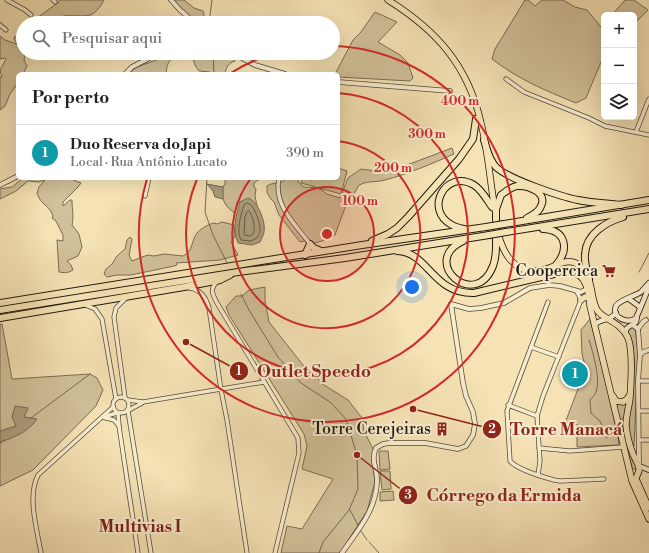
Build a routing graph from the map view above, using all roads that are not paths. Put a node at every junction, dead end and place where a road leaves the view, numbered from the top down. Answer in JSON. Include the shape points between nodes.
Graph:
{"nodes":[{"id":1,"x":7,"y":0,"type":"edge"},
{"id":2,"x":171,"y":0,"type":"edge"},
{"id":3,"x":381,"y":0,"type":"edge"},
{"id":4,"x":388,"y":0,"type":"edge"},
{"id":5,"x":31,"y":15,"type":"dead end"},
{"id":6,"x":187,"y":16,"type":"edge"},
{"id":7,"x":0,"y":25,"type":"edge"},
{"id":8,"x":6,"y":30,"type":"dead end"},
{"id":9,"x":146,"y":60,"type":"edge"},
{"id":10,"x":247,"y":60,"type":"edge"},
{"id":11,"x":127,"y":72,"type":"edge"},
{"id":12,"x":279,"y":72,"type":"edge"},
{"id":13,"x":506,"y":79,"type":"dead end"},
{"id":14,"x":340,"y":82,"type":"edge"},
{"id":15,"x":450,"y":91,"type":"dead end"},
{"id":16,"x":649,"y":99,"type":"edge"},
{"id":17,"x":476,"y":119,"type":"junction"},
{"id":18,"x":636,"y":132,"type":"junction"},
{"id":19,"x":649,"y":135,"type":"edge"},
{"id":20,"x":484,"y":140,"type":"junction"},
{"id":21,"x":16,"y":177,"type":"edge"},
{"id":22,"x":148,"y":180,"type":"edge"},
{"id":23,"x":278,"y":180,"type":"edge"},
{"id":24,"x":0,"y":185,"type":"edge"},
{"id":25,"x":144,"y":196,"type":"dead end"},
{"id":26,"x":649,"y":200,"type":"edge"},
{"id":27,"x":621,"y":204,"type":"junction"},
{"id":28,"x":492,"y":207,"type":"junction"},
{"id":29,"x":649,"y":209,"type":"edge"},
{"id":30,"x":636,"y":211,"type":"junction"},
{"id":31,"x":496,"y":219,"type":"junction"},
{"id":32,"x":522,"y":221,"type":"junction"},
{"id":33,"x":524,"y":229,"type":"junction"},
{"id":34,"x":467,"y":230,"type":"junction"},
{"id":35,"x":496,"y":236,"type":"junction"},
{"id":36,"x":470,"y":238,"type":"junction"},
{"id":37,"x":310,"y":244,"type":"junction"},
{"id":38,"x":362,"y":245,"type":"junction"},
{"id":39,"x":385,"y":251,"type":"junction"},
{"id":40,"x":322,"y":252,"type":"junction"},
{"id":41,"x":305,"y":255,"type":"junction"},
{"id":42,"x":556,"y":265,"type":"junction"},
{"id":43,"x":238,"y":272,"type":"junction"},
{"id":44,"x":554,"y":274,"type":"junction"},
{"id":45,"x":589,"y":279,"type":"junction"},
{"id":46,"x":220,"y":280,"type":"junction"},
{"id":47,"x":649,"y":283,"type":"edge"},
{"id":48,"x":587,"y":286,"type":"junction"},
{"id":49,"x":649,"y":286,"type":"edge"},
{"id":50,"x":184,"y":287,"type":"junction"},
{"id":51,"x":577,"y":292,"type":"junction"},
{"id":52,"x":648,"y":292,"type":"edge"},
{"id":53,"x":126,"y":297,"type":"junction"},
{"id":54,"x":590,"y":298,"type":"junction"},
{"id":55,"x":629,"y":299,"type":"junction"},
{"id":56,"x":581,"y":300,"type":"junction"},
{"id":57,"x":548,"y":302,"type":"dead end"},
{"id":58,"x":0,"y":303,"type":"edge"},
{"id":59,"x":217,"y":303,"type":"junction"},
{"id":60,"x":78,"y":305,"type":"junction"},
{"id":61,"x":640,"y":307,"type":"junction"},
{"id":62,"x":208,"y":308,"type":"junction"},
{"id":63,"x":0,"y":310,"type":"edge"},
{"id":64,"x":616,"y":313,"type":"junction"},
{"id":65,"x":637,"y":315,"type":"junction"},
{"id":66,"x":0,"y":318,"type":"edge"},
{"id":67,"x":609,"y":319,"type":"junction"},
{"id":68,"x":648,"y":320,"type":"edge"},
{"id":69,"x":595,"y":324,"type":"junction"},
{"id":70,"x":633,"y":325,"type":"junction"},
{"id":71,"x":638,"y":329,"type":"junction"},
{"id":72,"x":625,"y":333,"type":"junction"},
{"id":73,"x":639,"y":344,"type":"junction"},
{"id":74,"x":531,"y":347,"type":"junction"},
{"id":75,"x":648,"y":350,"type":"edge"},
{"id":76,"x":640,"y":355,"type":"junction"},
{"id":77,"x":559,"y":357,"type":"junction"},
{"id":78,"x":649,"y":381,"type":"edge"},
{"id":79,"x":264,"y":382,"type":"junction"},
{"id":80,"x":638,"y":382,"type":"junction"},
{"id":81,"x":630,"y":389,"type":"junction"},
{"id":82,"x":221,"y":390,"type":"junction"},
{"id":83,"x":611,"y":392,"type":"junction"},
{"id":84,"x":116,"y":399,"type":"junction"},
{"id":85,"x":127,"y":399,"type":"junction"},
{"id":86,"x":143,"y":402,"type":"junction"},
{"id":87,"x":508,"y":405,"type":"junction"},
{"id":88,"x":113,"y":406,"type":"junction"},
{"id":89,"x":128,"y":410,"type":"junction"},
{"id":90,"x":639,"y":411,"type":"junction"},
{"id":91,"x":649,"y":411,"type":"edge"},
{"id":92,"x":118,"y":413,"type":"junction"},
{"id":93,"x":537,"y":416,"type":"junction"},
{"id":94,"x":102,"y":417,"type":"junction"},
{"id":95,"x":618,"y":423,"type":"junction"},
{"id":96,"x":626,"y":424,"type":"junction"},
{"id":97,"x":119,"y":426,"type":"junction"},
{"id":98,"x":649,"y":440,"type":"edge"},
{"id":99,"x":639,"y":442,"type":"junction"},
{"id":100,"x":624,"y":447,"type":"junction"},
{"id":101,"x":539,"y":448,"type":"junction"},
{"id":102,"x":632,"y":450,"type":"junction"},
{"id":103,"x":639,"y":468,"type":"junction"},
{"id":104,"x":649,"y":470,"type":"edge"},
{"id":105,"x":630,"y":471,"type":"junction"},
{"id":106,"x":538,"y":475,"type":"junction"},
{"id":107,"x":604,"y":479,"type":"dead end"},
{"id":108,"x":641,"y":496,"type":"junction"},
{"id":109,"x":649,"y":508,"type":"edge"},
{"id":110,"x":649,"y":519,"type":"edge"},
{"id":111,"x":41,"y":553,"type":"edge"},
{"id":112,"x":138,"y":553,"type":"edge"},
{"id":113,"x":150,"y":553,"type":"edge"},
{"id":114,"x":247,"y":553,"type":"edge"},
{"id":115,"x":276,"y":553,"type":"edge"},
{"id":116,"x":342,"y":553,"type":"edge"}],
"edges":[{"from":1,"to":5,"type":"street"},
{"from":2,"to":6,"type":"street"},
{"from":3,"to":17,"type":"main road","via":[[417,24],[444,52],[460,75]]},
{"from":4,"to":20,"type":"main road","via":[[421,23],[440,41],[455,61],[475,100]]},
{"from":7,"to":8,"type":"street"},
{"from":9,"to":11,"type":"street"},
{"from":10,"to":12,"type":"street"},
{"from":13,"to":18,"type":"street","via":[[524,92],[605,126]]},
{"from":14,"to":15,"type":"street"},
{"from":16,"to":18,"type":"street"},
{"from":17,"to":28,"type":"main road"},
{"from":17,"to":38,"type":"highway","via":[[473,139],[467,148],[408,217],[388,234]]},
{"from":18,"to":19,"type":"street"},
{"from":20,"to":27,"type":"highway","via":[[496,167],[522,182],[577,200]]},
{"from":20,"to":31,"type":"main road"},
{"from":21,"to":24,"type":"street"},
{"from":22,"to":25,"type":"street"},
{"from":23,"to":37,"type":"street","via":[[279,199],[285,213]]},
{"from":26,"to":27,"type":"highway"},
{"from":27,"to":32,"type":"highway"},
{"from":28,"to":34,"type":"highway","via":[[475,185],[461,181],[446,186],[439,198],[440,212],[452,226]]},
{"from":28,"to":35,"type":"main road"},
{"from":29,"to":30,"type":"highway"},
{"from":30,"to":33,"type":"highway"},
{"from":30,"to":45,"type":"highway","via":[[607,223],[589,240],[585,252]]},
{"from":31,"to":32,"type":"highway","via":[[496,209],[501,195],[516,186],[524,186],[536,190],[543,202],[535,214]]},
{"from":31,"to":42,"type":"main road","via":[[502,248],[517,266],[536,271]]},
{"from":32,"to":34,"type":"highway","bridge":true},
{"from":33,"to":36,"type":"highway","bridge":true},
{"from":33,"to":42,"type":"highway","via":[[550,229],[558,233],[564,246],[562,257]]},
{"from":34,"to":38,"type":"highway"},
{"from":35,"to":36,"type":"highway","via":[[493,267],[482,280],[464,284],[451,275],[447,261],[452,248]]},
{"from":35,"to":44,"type":"main road","via":[[503,253],[514,267],[531,275]]},
{"from":36,"to":39,"type":"highway"},
{"from":37,"to":40,"type":"highway"},
{"from":37,"to":41,"type":"highway"},
{"from":38,"to":40,"type":"highway"},
{"from":39,"to":43,"type":"highway"},
{"from":39,"to":44,"type":"highway","via":[[407,253],[450,289],[463,292],[474,293]]},
{"from":40,"to":41,"type":"highway"},
{"from":41,"to":58,"type":"highway"},
{"from":42,"to":45,"type":"main road","via":[[576,263]]},
{"from":43,"to":46,"type":"highway"},
{"from":43,"to":63,"type":"highway"},
{"from":44,"to":48,"type":"main road","via":[[576,273],[583,278]]},
{"from":45,"to":67,"type":"main road","via":[[596,308]]},
{"from":46,"to":50,"type":"highway"},
{"from":46,"to":59,"type":"street","via":[[212,292]]},
{"from":47,"to":55,"type":"main road"},
{"from":48,"to":51,"type":"street","via":[[583,292]]},
{"from":48,"to":54,"type":"main road"},
{"from":49,"to":52,"type":"main road"},
{"from":50,"to":53,"type":"highway"},
{"from":50,"to":62,"type":"street","via":[[202,294]]},
{"from":51,"to":56,"type":"street"},
{"from":51,"to":116,"type":"street","via":[[560,286],[549,286],[530,288],[504,303],[481,308],[469,309],[451,304],[462,383],[473,412],[473,435],[466,446],[458,449],[425,443],[389,443],[376,448],[373,458],[377,479],[373,504],[364,522]]},
{"from":52,"to":61,"type":"main road"},
{"from":53,"to":60,"type":"highway"},
{"from":53,"to":85,"type":"street","via":[[118,305],[114,317]]},
{"from":54,"to":56,"type":"main road","via":[[585,297]]},
{"from":54,"to":69,"type":"main road"},
{"from":55,"to":61,"type":"main road"},
{"from":55,"to":64,"type":"main road","via":[[618,303]]},
{"from":56,"to":77,"type":"street"},
{"from":57,"to":74,"type":"street"},
{"from":59,"to":62,"type":"street"},
{"from":59,"to":79,"type":"street"},
{"from":60,"to":66,"type":"highway"},
{"from":60,"to":84,"type":"street","via":[[92,308],[102,319]]},
{"from":61,"to":65,"type":"main road"},
{"from":62,"to":82,"type":"street"},
{"from":64,"to":65,"type":"main road","via":[[619,318],[626,321]]},
{"from":64,"to":67,"type":"main road"},
{"from":65,"to":68,"type":"street"},
{"from":65,"to":70,"type":"main road"},
{"from":67,"to":69,"type":"main road","via":[[599,320]]},
{"from":67,"to":72,"type":"main road","via":[[618,324]]},
{"from":68,"to":71,"type":"street"},
{"from":69,"to":83,"type":"main road"},
{"from":70,"to":71,"type":"main road"},
{"from":70,"to":72,"type":"main road","via":[[627,328]]},
{"from":71,"to":73,"type":"street"},
{"from":72,"to":81,"type":"main road","via":[[631,345]]},
{"from":73,"to":75,"type":"street"},
{"from":73,"to":76,"type":"street"},
{"from":74,"to":77,"type":"street"},
{"from":74,"to":87,"type":"street"},
{"from":75,"to":76,"type":"street"},
{"from":76,"to":80,"type":"street"},
{"from":77,"to":93,"type":"street"},
{"from":78,"to":80,"type":"street"},
{"from":79,"to":82,"type":"street"},
{"from":79,"to":115,"type":"street","via":[[295,432],[299,444]]},
{"from":80,"to":90,"type":"street"},
{"from":81,"to":83,"type":"main road","via":[[628,398],[622,402],[616,400]]},
{"from":81,"to":96,"type":"main road"},
{"from":82,"to":86,"type":"street"},
{"from":82,"to":114,"type":"street","via":[[228,420]]},
{"from":83,"to":95,"type":"main road"},
{"from":84,"to":85,"type":"street"},
{"from":84,"to":88,"type":"street"},
{"from":85,"to":86,"type":"street"},
{"from":85,"to":89,"type":"street","via":[[130,406]]},
{"from":86,"to":89,"type":"street"},
{"from":87,"to":93,"type":"street"},
{"from":87,"to":106,"type":"street","via":[[510,460],[514,465]]},
{"from":88,"to":92,"type":"street"},
{"from":88,"to":94,"type":"street"},
{"from":89,"to":92,"type":"street","via":[[123,414]]},
{"from":89,"to":113,"type":"street"},
{"from":90,"to":91,"type":"street"},
{"from":90,"to":99,"type":"street"},
{"from":92,"to":94,"type":"street"},
{"from":92,"to":97,"type":"street"},
{"from":93,"to":101,"type":"street"},
{"from":94,"to":97,"type":"street","via":[[114,420]]},
{"from":94,"to":111,"type":"street","via":[[38,475],[33,499]]},
{"from":95,"to":96,"type":"main road","via":[[623,421]]},
{"from":95,"to":100,"type":"main road"},
{"from":96,"to":102,"type":"main road"},
{"from":97,"to":112,"type":"street"},
{"from":98,"to":99,"type":"street"},
{"from":99,"to":102,"type":"street"},
{"from":99,"to":103,"type":"street"},
{"from":100,"to":101,"type":"street","via":[[570,451]]},
{"from":100,"to":105,"type":"main road"},
{"from":101,"to":106,"type":"street"},
{"from":102,"to":103,"type":"main road"},
{"from":103,"to":104,"type":"main road"},
{"from":103,"to":105,"type":"main road"},
{"from":103,"to":108,"type":"main road","via":[[636,479]]},
{"from":105,"to":108,"type":"main road","via":[[632,481]]},
{"from":106,"to":107,"type":"street","via":[[560,481]]},
{"from":108,"to":109,"type":"main road"},
{"from":108,"to":110,"type":"main road"}]}
